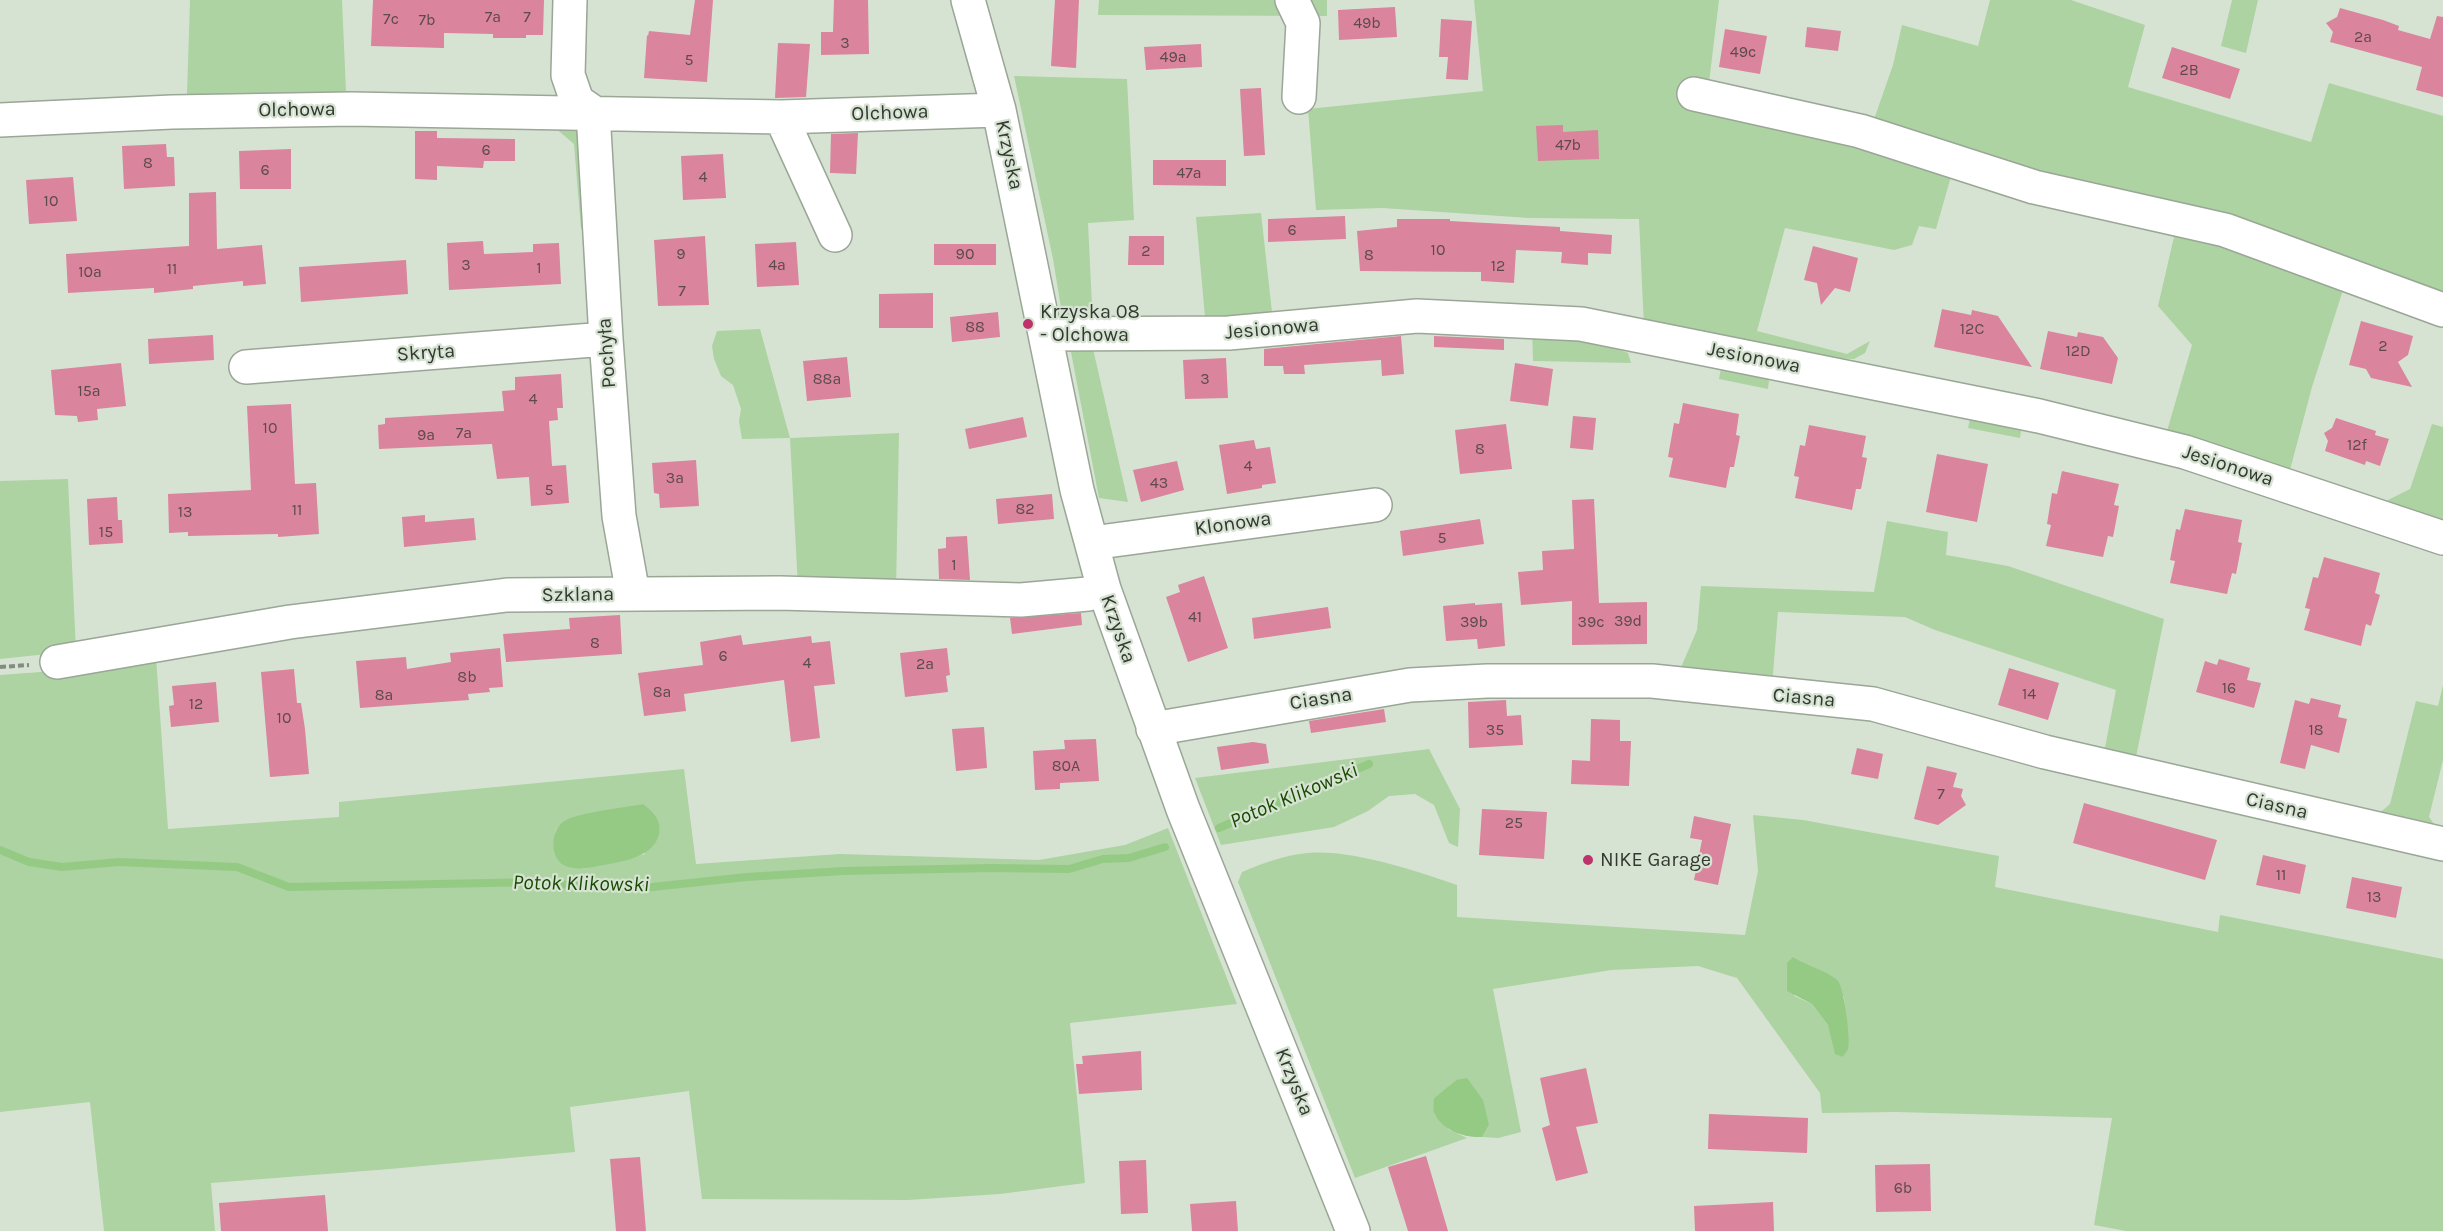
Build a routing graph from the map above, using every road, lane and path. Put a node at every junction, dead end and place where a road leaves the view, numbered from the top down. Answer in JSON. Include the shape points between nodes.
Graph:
{"nodes":[{"id":1,"x":570,"y":0,"type":"edge"},
{"id":2,"x":968,"y":0,"type":"edge"},
{"id":3,"x":1292,"y":0,"type":"edge"},
{"id":4,"x":1694,"y":94,"type":"dead end"},
{"id":5,"x":1299,"y":97,"type":"dead end"},
{"id":6,"x":999,"y":110,"type":"junction"},
{"id":7,"x":593,"y":112,"type":"junction"},
{"id":8,"x":781,"y":117,"type":"junction"},
{"id":9,"x":0,"y":120,"type":"edge"},
{"id":10,"x":835,"y":235,"type":"dead end"},
{"id":11,"x":2443,"y":310,"type":"edge"},
{"id":12,"x":1046,"y":334,"type":"junction"},
{"id":13,"x":606,"y":339,"type":"junction"},
{"id":14,"x":246,"y":367,"type":"dead end"},
{"id":15,"x":1376,"y":505,"type":"dead end"},
{"id":16,"x":2443,"y":538,"type":"edge"},
{"id":17,"x":1092,"y":543,"type":"junction"},
{"id":18,"x":1104,"y":589,"type":"junction"},
{"id":19,"x":633,"y":594,"type":"junction"},
{"id":20,"x":57,"y":662,"type":"dead end"},
{"id":21,"x":1153,"y":729,"type":"junction"},
{"id":22,"x":2443,"y":844,"type":"edge"},
{"id":23,"x":1353,"y":1231,"type":"edge"}],
"edges":[{"from":1,"to":7,"type":"street","via":[[568,75],[577,101]]},
{"from":2,"to":6,"type":"street","name":"Krzyska"},
{"from":3,"to":5,"type":"street","via":[[1303,23]]},
{"from":4,"to":11,"type":"street","via":[[1860,131],[2034,187],[2225,230]]},
{"from":6,"to":8,"type":"street","name":"Olchowa"},
{"from":6,"to":12,"type":"street","name":"Krzyska"},
{"from":7,"to":8,"type":"street","name":"Olchowa"},
{"from":7,"to":9,"type":"street","name":"Olchowa","via":[[351,109]]},
{"from":7,"to":13,"type":"street","name":"Pochyła"},
{"from":8,"to":10,"type":"street"},
{"from":12,"to":16,"type":"street","name":"Jesionowa","via":[[1229,333],[1417,316],[1581,324],[2039,416],[2185,452]]},
{"from":12,"to":17,"type":"street","name":"Krzyska","via":[[1077,490]]},
{"from":13,"to":14,"type":"street","name":"Skryta"},
{"from":13,"to":19,"type":"street","name":"Pochyła","via":[[619,516]]},
{"from":15,"to":17,"type":"street","name":"Klonowa"},
{"from":17,"to":18,"type":"street","name":"Krzyska"},
{"from":18,"to":19,"type":"street","name":"Szklana","via":[[1021,600],[780,593]]},
{"from":18,"to":21,"type":"street","name":"Krzyska"},
{"from":19,"to":20,"type":"street","name":"Szklana","via":[[507,595],[290,622]]},
{"from":21,"to":22,"type":"street","name":"Ciasna","via":[[1410,685],[1652,681],[1873,704],[2045,752]]},
{"from":21,"to":23,"type":"street","name":"Krzyska"}]}
